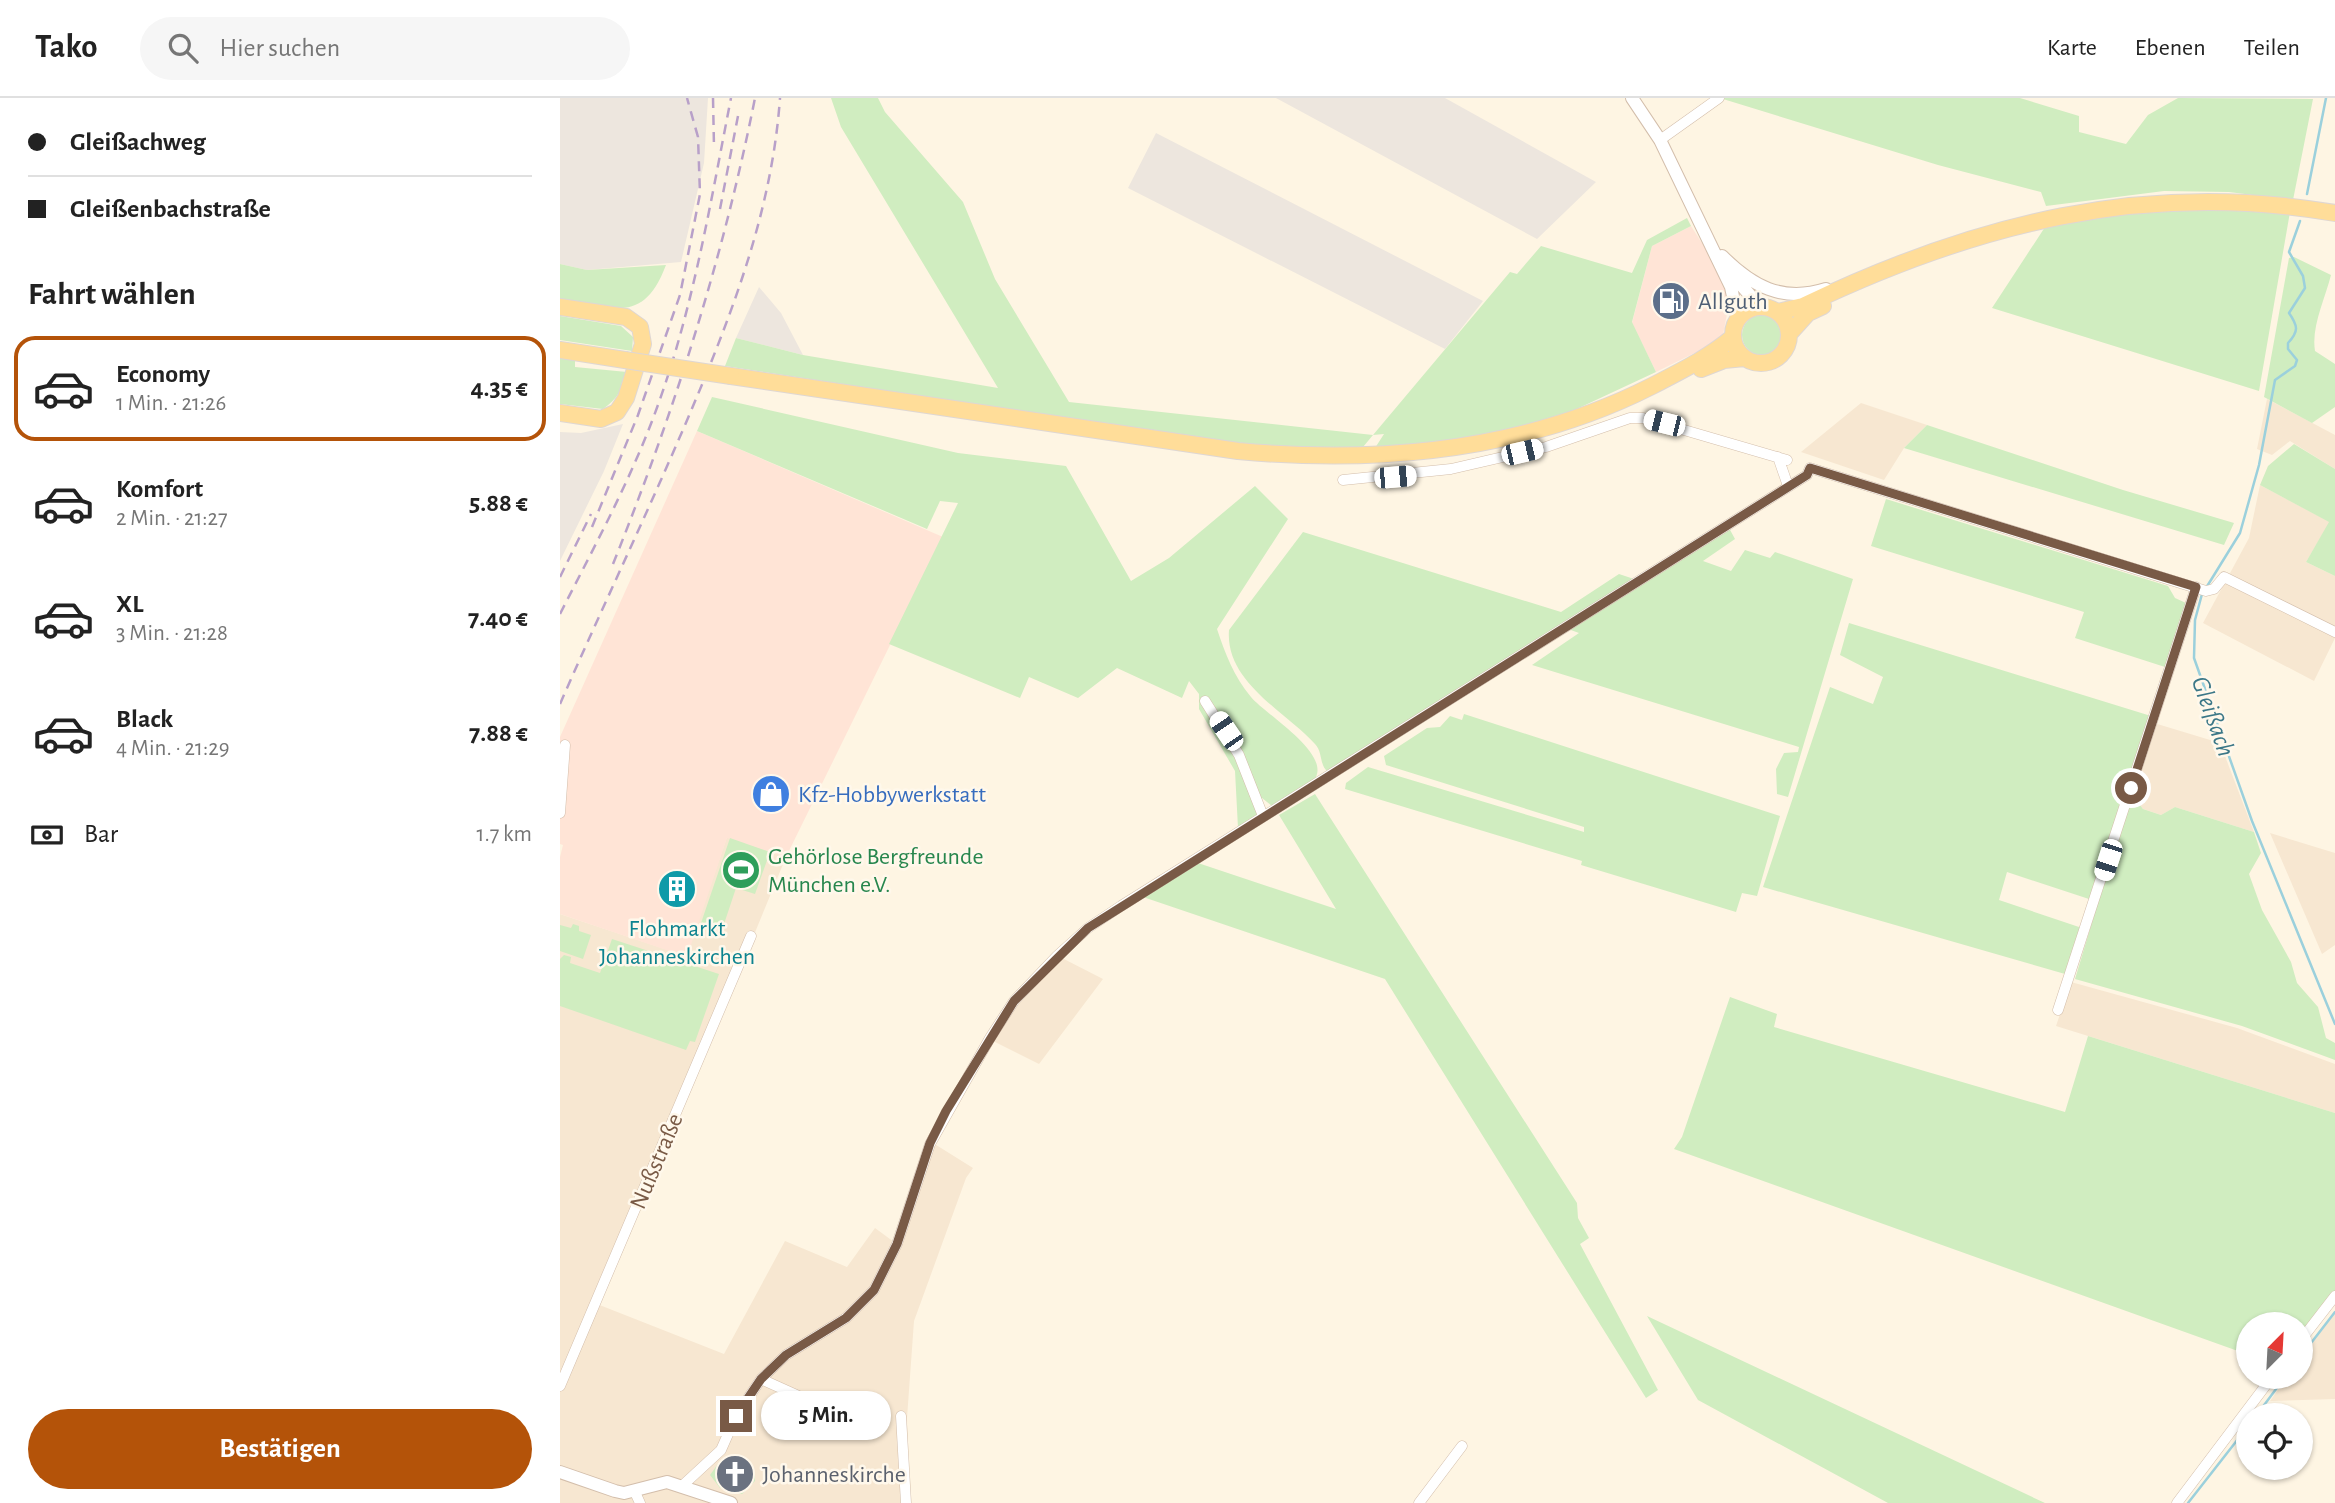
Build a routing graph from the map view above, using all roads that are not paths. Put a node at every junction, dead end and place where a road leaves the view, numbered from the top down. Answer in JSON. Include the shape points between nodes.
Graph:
{"nodes":[{"id":1,"x":1635,"y":98,"type":"edge"},
{"id":2,"x":1719,"y":98,"type":"edge"},
{"id":3,"x":1660,"y":140,"type":"junction"},
{"id":4,"x":1691,"y":204,"type":"junction"},
{"id":5,"x":2335,"y":213,"type":"edge"},
{"id":6,"x":1722,"y":256,"type":"junction"},
{"id":7,"x":1848,"y":286,"type":"junction"},
{"id":8,"x":560,"y":307,"type":"edge"},
{"id":9,"x":1760,"y":307,"type":"junction"},
{"id":10,"x":1778,"y":313,"type":"junction"},
{"id":11,"x":1738,"y":320,"type":"junction"},
{"id":12,"x":1790,"y":333,"type":"junction"},
{"id":13,"x":1733,"y":337,"type":"junction"},
{"id":14,"x":560,"y":350,"type":"edge"},
{"id":15,"x":1745,"y":358,"type":"junction"},
{"id":16,"x":1641,"y":393,"type":"junction"},
{"id":17,"x":560,"y":413,"type":"edge"},
{"id":18,"x":1343,"y":480,"type":"dead end"},
{"id":19,"x":1788,"y":485,"type":"junction"},
{"id":20,"x":2202,"y":589,"type":"junction"},
{"id":21,"x":2335,"y":632,"type":"edge"},
{"id":22,"x":1205,"y":701,"type":"dead end"},
{"id":23,"x":565,"y":745,"type":"dead end"},
{"id":24,"x":560,"y":813,"type":"edge"},
{"id":25,"x":1263,"y":816,"type":"junction"},
{"id":26,"x":751,"y":936,"type":"dead end"},
{"id":27,"x":2058,"y":1010,"type":"dead end"},
{"id":28,"x":2335,"y":1296,"type":"edge"},
{"id":29,"x":2314,"y":1323,"type":"edge"},
{"id":30,"x":761,"y":1379,"type":"junction"},
{"id":31,"x":560,"y":1386,"type":"edge"},
{"id":32,"x":2262,"y":1390,"type":"edge"},
{"id":33,"x":843,"y":1416,"type":"dead end"},
{"id":34,"x":901,"y":1416,"type":"dead end"},
{"id":35,"x":1462,"y":1446,"type":"dead end"},
{"id":36,"x":560,"y":1472,"type":"edge"},
{"id":37,"x":682,"y":1486,"type":"junction"},
{"id":38,"x":634,"y":1490,"type":"junction"},
{"id":39,"x":640,"y":1503,"type":"edge"},
{"id":40,"x":731,"y":1503,"type":"edge"},
{"id":41,"x":906,"y":1503,"type":"edge"},
{"id":42,"x":1419,"y":1503,"type":"edge"},
{"id":43,"x":2177,"y":1503,"type":"edge"}],
"edges":[{"from":1,"to":3,"type":"street"},
{"from":2,"to":3,"type":"street"},
{"from":3,"to":4,"type":"street"},
{"from":4,"to":6,"type":"street"},
{"from":4,"to":11,"type":"street","via":[[1731,287]]},
{"from":5,"to":7,"type":"main road","via":[[2226,202],[2157,202],[2071,212],[1949,245]]},
{"from":6,"to":7,"type":"street","via":[[1751,282],[1780,294]]},
{"from":6,"to":9,"type":"street","via":[[1733,277]]},
{"from":7,"to":10,"type":"main road"},
{"from":7,"to":12,"type":"main road","via":[[1847,292],[1808,313]]},
{"from":8,"to":17,"type":"main road","via":[[626,317],[639,327],[643,344],[617,412],[601,419]]},
{"from":9,"to":10,"type":"main road"},
{"from":9,"to":11,"type":"main road"},
{"from":10,"to":12,"type":"main road"},
{"from":11,"to":13,"type":"main road"},
{"from":12,"to":15,"type":"main road","via":[[1789,343],[1776,360],[1765,363]]},
{"from":13,"to":15,"type":"main road"},
{"from":13,"to":16,"type":"main road","via":[[1711,355]]},
{"from":14,"to":16,"type":"main road","bridge":true,"via":[[1284,455],[1381,456],[1503,439]]},
{"from":15,"to":16,"type":"main road","via":[[1724,360],[1651,393]]},
{"from":18,"to":19,"type":"street","via":[[1451,469],[1643,418],[1782,458]]},
{"from":19,"to":20,"type":"street","via":[[1807,475],[1810,468],[1818,469]]},
{"from":19,"to":25,"type":"street"},
{"from":20,"to":21,"type":"street","via":[[2214,589],[2224,577]]},
{"from":20,"to":27,"type":"street"},
{"from":22,"to":25,"type":"street","via":[[1239,755]]},
{"from":23,"to":24,"type":"street"},
{"from":25,"to":30,"type":"street","via":[[1088,928],[1014,1001],[937,1128],[897,1244],[874,1290],[846,1318],[786,1355]]},
{"from":26,"to":31,"type":"street","name":"Nußstraße"},
{"from":28,"to":29,"type":"street"},
{"from":30,"to":33,"type":"street"},
{"from":30,"to":37,"type":"street","via":[[736,1416],[721,1450]]},
{"from":32,"to":43,"type":"street"},
{"from":34,"to":41,"type":"street"},
{"from":35,"to":42,"type":"street"},
{"from":36,"to":38,"type":"street","via":[[615,1491]]},
{"from":37,"to":38,"type":"street","via":[[660,1482]]},
{"from":37,"to":40,"type":"street"},
{"from":38,"to":39,"type":"street"}]}
